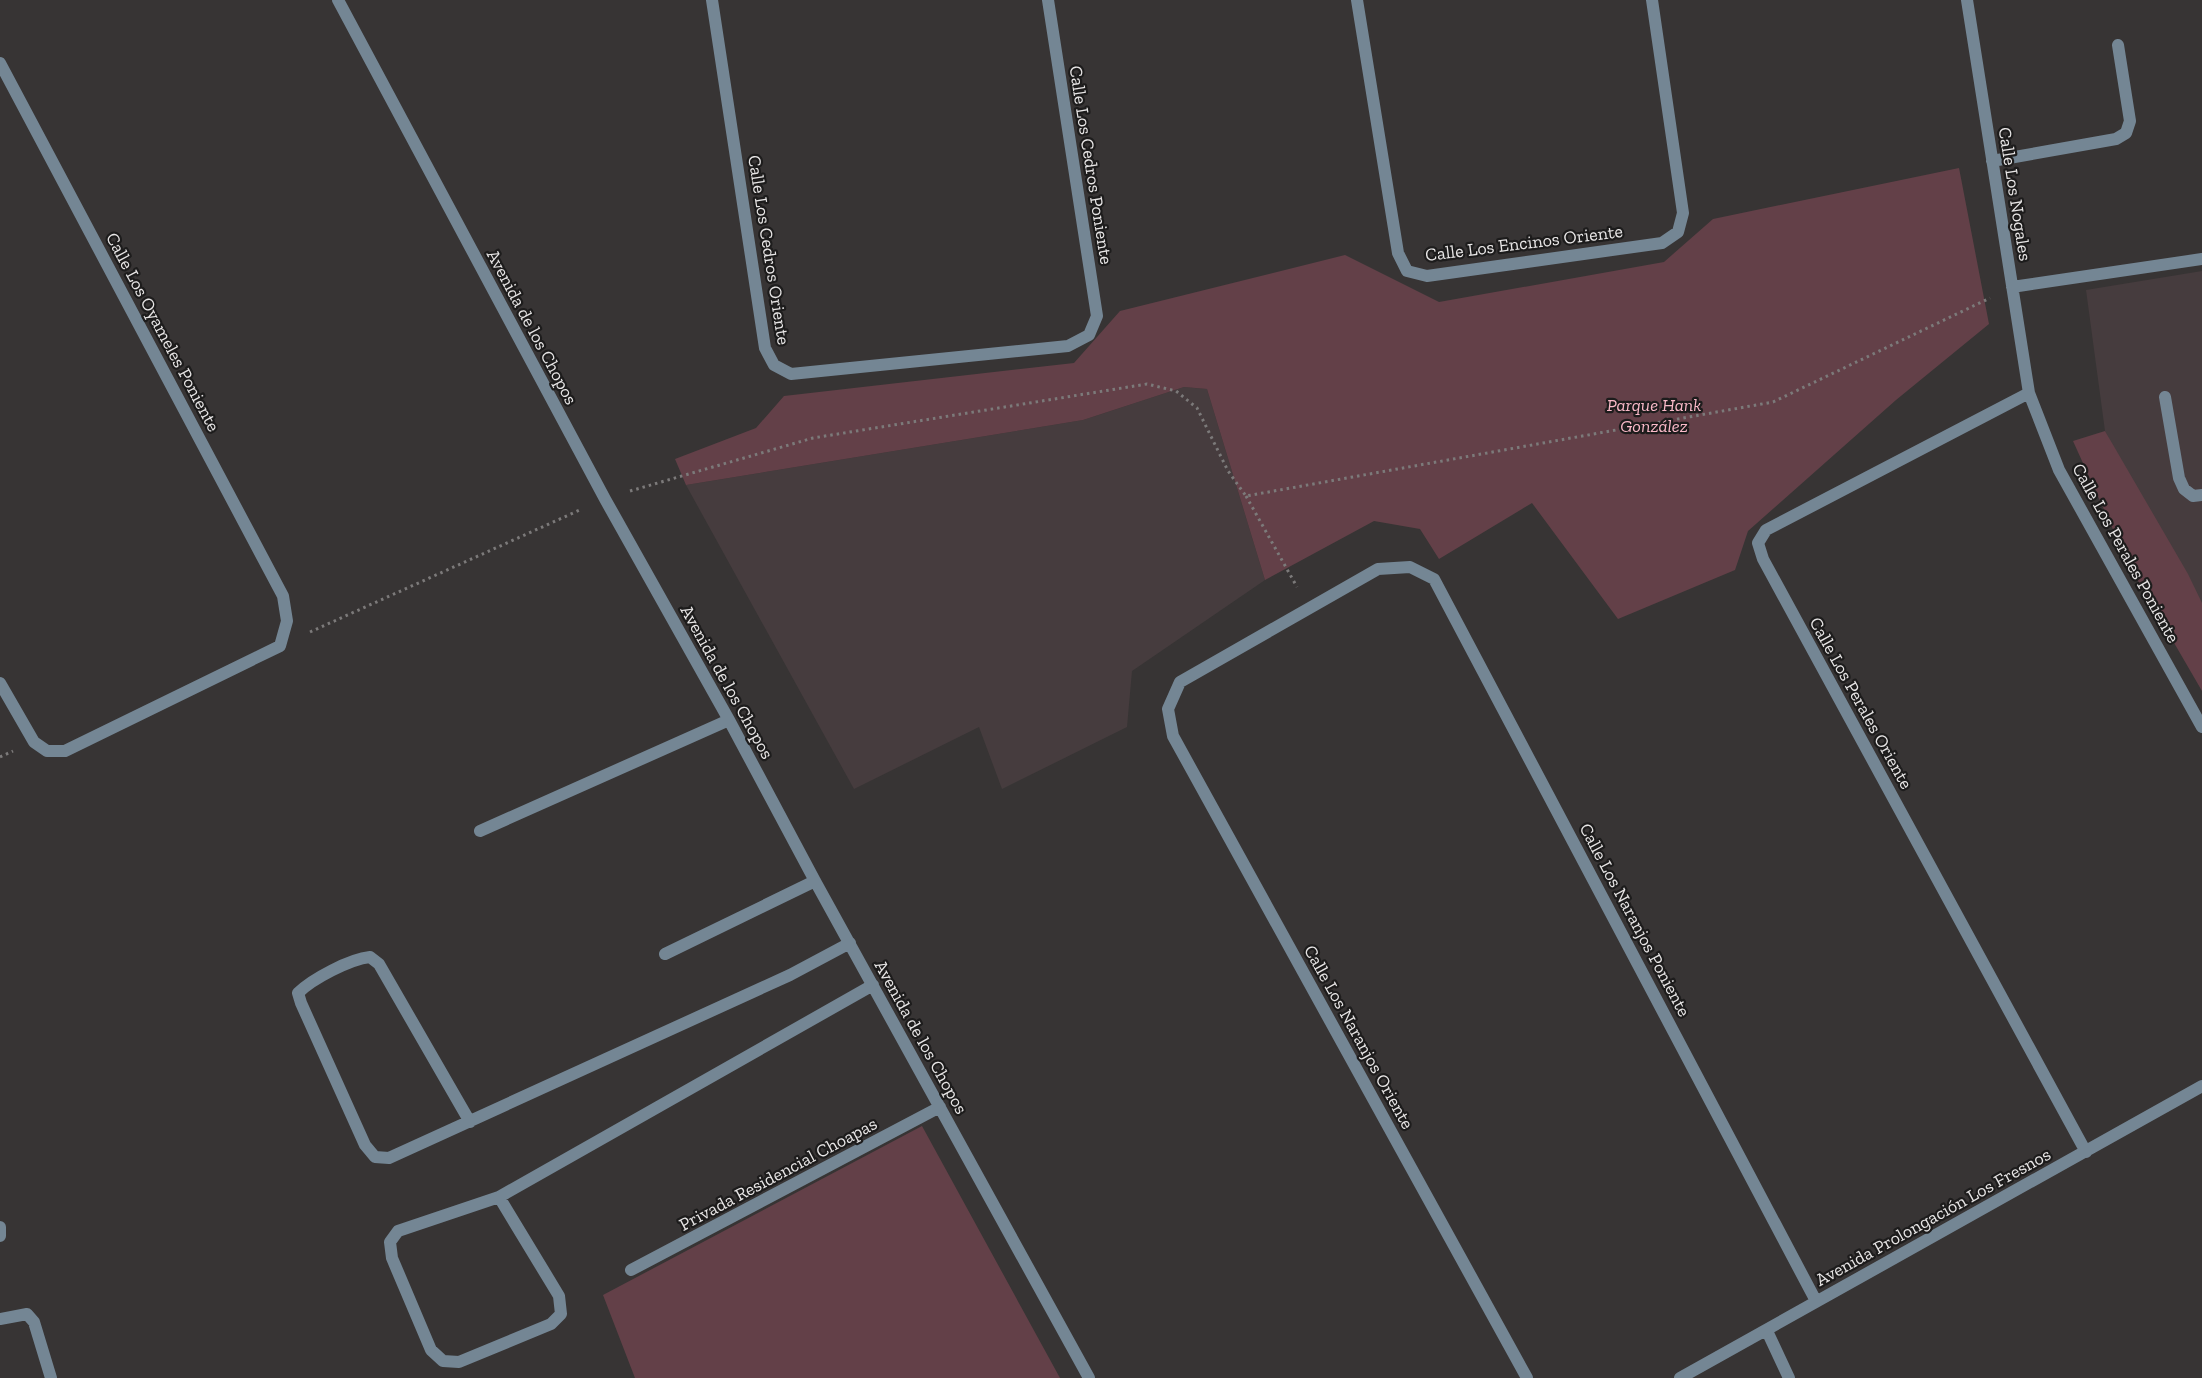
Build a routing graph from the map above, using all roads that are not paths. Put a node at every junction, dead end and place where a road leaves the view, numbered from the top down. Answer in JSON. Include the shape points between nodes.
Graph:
{"nodes":[{"id":1,"x":338,"y":0,"type":"edge"},
{"id":2,"x":712,"y":0,"type":"edge"},
{"id":3,"x":1048,"y":0,"type":"edge"},
{"id":4,"x":1358,"y":0,"type":"edge"},
{"id":5,"x":1652,"y":0,"type":"edge"},
{"id":6,"x":1967,"y":0,"type":"edge"},
{"id":7,"x":2118,"y":45,"type":"dead end"},
{"id":8,"x":0,"y":63,"type":"edge"},
{"id":9,"x":1992,"y":161,"type":"junction"},
{"id":10,"x":2202,"y":259,"type":"edge"},
{"id":11,"x":2012,"y":288,"type":"junction"},
{"id":12,"x":1089,"y":335,"type":"joint"},
{"id":13,"x":2029,"y":392,"type":"junction"},
{"id":14,"x":2165,"y":397,"type":"dead end"},
{"id":15,"x":2202,"y":495,"type":"edge"},
{"id":16,"x":0,"y":683,"type":"edge"},
{"id":17,"x":1168,"y":709,"type":"joint"},
{"id":18,"x":729,"y":720,"type":"junction"},
{"id":19,"x":2202,"y":727,"type":"edge"},
{"id":20,"x":480,"y":831,"type":"dead end"},
{"id":21,"x":815,"y":881,"type":"junction"},
{"id":22,"x":850,"y":943,"type":"junction"},
{"id":23,"x":665,"y":954,"type":"dead end"},
{"id":24,"x":873,"y":985,"type":"junction"},
{"id":25,"x":2202,"y":1086,"type":"edge"},
{"id":26,"x":940,"y":1107,"type":"junction"},
{"id":27,"x":470,"y":1122,"type":"junction"},
{"id":28,"x":2086,"y":1152,"type":"junction"},
{"id":29,"x":499,"y":1197,"type":"junction"},
{"id":30,"x":0,"y":1227,"type":"edge"},
{"id":31,"x":0,"y":1236,"type":"edge"},
{"id":32,"x":632,"y":1270,"type":"dead end"},
{"id":33,"x":1816,"y":1301,"type":"junction"},
{"id":34,"x":0,"y":1319,"type":"edge"},
{"id":35,"x":1767,"y":1331,"type":"junction"},
{"id":36,"x":51,"y":1378,"type":"edge"},
{"id":37,"x":1089,"y":1378,"type":"edge"},
{"id":38,"x":1527,"y":1378,"type":"edge"},
{"id":39,"x":1680,"y":1378,"type":"edge"},
{"id":40,"x":1789,"y":1378,"type":"edge"}],
"edges":[{"from":1,"to":18,"type":"street","name":"Avenida de los Chopos","via":[[605,499]]},
{"from":2,"to":12,"type":"street","name":"Calle Los Cedros Oriente","via":[[765,348],[774,365],[791,374],[1068,346]]},
{"from":3,"to":12,"type":"street","name":"Calle Los Cedros Poniente","via":[[1097,316]]},
{"from":4,"to":5,"type":"street","name":"Calle Los Encinos Oriente","via":[[1398,254],[1407,271],[1427,276],[1662,243],[1678,232],[1683,213]]},
{"from":6,"to":9,"type":"street","name":"Calle Los Nogales"},
{"from":7,"to":9,"type":"street","via":[[2130,121],[2126,133],[2116,139]]},
{"from":8,"to":16,"type":"street","name":"Calle Los Oyameles Poniente","via":[[283,596],[287,621],[280,646],[66,751],[47,751],[34,742]]},
{"from":9,"to":11,"type":"street","name":"Calle Los Nogales"},
{"from":10,"to":11,"type":"street"},
{"from":11,"to":13,"type":"street","name":"Calle Los Nogales"},
{"from":13,"to":19,"type":"street","name":"Calle Los Perales Poniente","via":[[2059,470]]},
{"from":13,"to":28,"type":"street","name":"Calle Los Perales Oriente","via":[[1766,530],[1758,543],[1763,559]]},
{"from":14,"to":15,"type":"street","via":[[2179,478],[2184,489],[2193,496]]},
{"from":17,"to":33,"type":"street","name":"Calle Los Naranjos Poniente","via":[[1180,682],[1378,569],[1410,567],[1434,579]]},
{"from":17,"to":38,"type":"street","name":"Calle Los Naranjos Oriente","via":[[1173,736]]},
{"from":18,"to":20,"type":"street"},
{"from":18,"to":21,"type":"street","name":"Avenida de los Chopos"},
{"from":21,"to":22,"type":"street","name":"Avenida de los Chopos"},
{"from":21,"to":23,"type":"street"},
{"from":22,"to":24,"type":"street","name":"Avenida de los Chopos"},
{"from":22,"to":27,"type":"street","via":[[790,975]]},
{"from":24,"to":26,"type":"street","name":"Avenida de los Chopos"},
{"from":24,"to":29,"type":"street"},
{"from":25,"to":28,"type":"street","name":"Avenida Prolongación Los Fresnos"},
{"from":26,"to":32,"type":"street","name":"Privada Residencial Choapas"},
{"from":26,"to":37,"type":"street","name":"Avenida de los Chopos"},
{"from":27,"to":27,"type":"street","via":[[389,1158],[375,1157],[365,1146],[298,994],[306,985],[359,958],[370,957],[379,964]]},
{"from":28,"to":33,"type":"street","name":"Avenida Prolongación Los Fresnos"},
{"from":29,"to":29,"type":"street","via":[[398,1230],[390,1242],[392,1258],[431,1350],[443,1361],[459,1362],[551,1324],[561,1314],[559,1296]]},
{"from":30,"to":31,"type":"street"},
{"from":33,"to":35,"type":"street","name":"Avenida Prolongación Los Fresnos"},
{"from":34,"to":36,"type":"street","via":[[26,1314],[34,1322]]},
{"from":35,"to":39,"type":"street","name":"Avenida Prolongación Los Fresnos"},
{"from":35,"to":40,"type":"street"}]}
